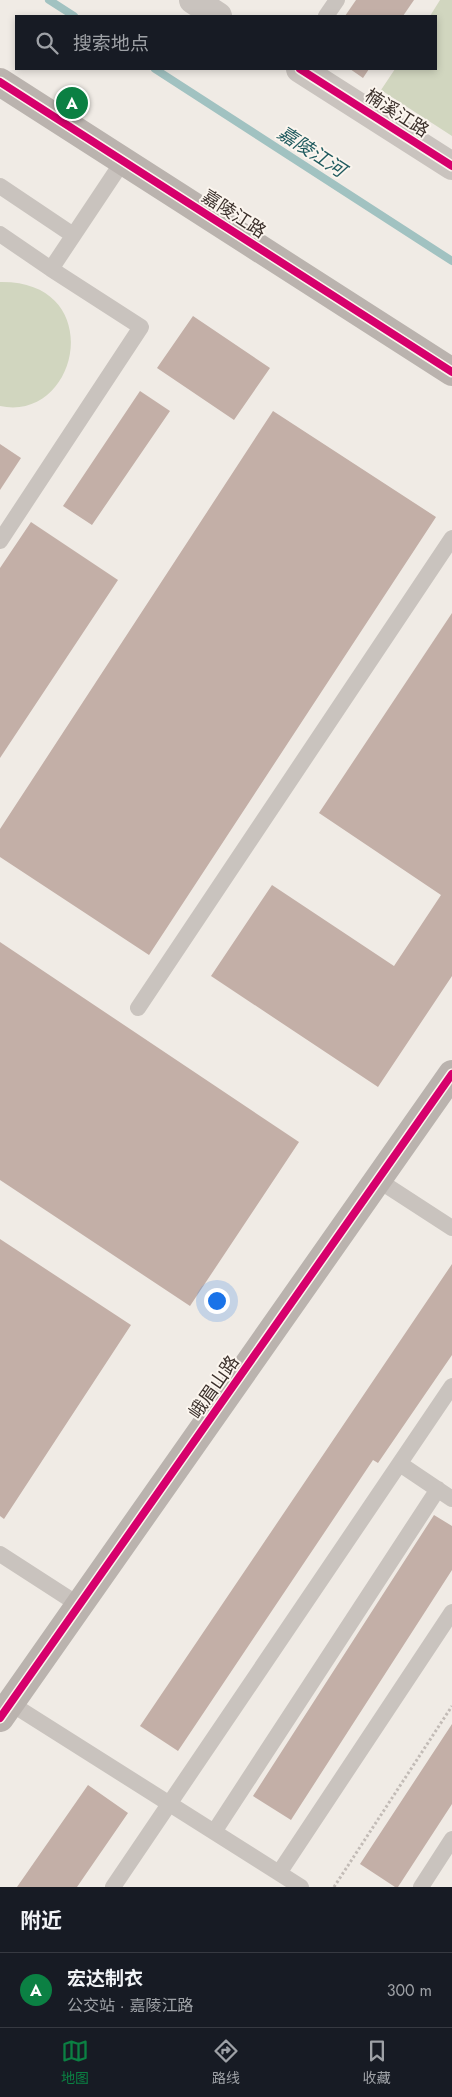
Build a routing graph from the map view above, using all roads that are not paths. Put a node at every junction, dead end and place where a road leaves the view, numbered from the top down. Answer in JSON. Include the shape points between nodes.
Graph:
{"nodes":[{"id":1,"x":193,"y":0,"type":"edge"},
{"id":2,"x":337,"y":0,"type":"edge"},
{"id":3,"x":216,"y":15,"type":"edge"},
{"id":4,"x":327,"y":15,"type":"edge"},
{"id":5,"x":302,"y":70,"type":"edge"},
{"id":6,"x":0,"y":82,"type":"edge"},
{"id":7,"x":123,"y":160,"type":"junction"},
{"id":8,"x":452,"y":166,"type":"edge"},
{"id":9,"x":0,"y":186,"type":"edge"},
{"id":10,"x":0,"y":234,"type":"edge"},
{"id":11,"x":73,"y":235,"type":"junction"},
{"id":12,"x":51,"y":269,"type":"junction"},
{"id":13,"x":452,"y":372,"type":"edge"},
{"id":14,"x":452,"y":538,"type":"edge"},
{"id":15,"x":0,"y":541,"type":"edge"},
{"id":16,"x":138,"y":1008,"type":"dead end"},
{"id":17,"x":452,"y":1074,"type":"edge"},
{"id":18,"x":378,"y":1180,"type":"junction"},
{"id":19,"x":452,"y":1228,"type":"edge"},
{"id":20,"x":452,"y":1386,"type":"edge"},
{"id":21,"x":400,"y":1464,"type":"junction"},
{"id":22,"x":438,"y":1489,"type":"junction"},
{"id":23,"x":452,"y":1499,"type":"edge"},
{"id":24,"x":0,"y":1554,"type":"edge"},
{"id":25,"x":79,"y":1605,"type":"junction"},
{"id":26,"x":452,"y":1612,"type":"edge"},
{"id":27,"x":5,"y":1711,"type":"edge"},
{"id":28,"x":170,"y":1804,"type":"junction"},
{"id":29,"x":214,"y":1832,"type":"junction"},
{"id":30,"x":452,"y":1839,"type":"edge"},
{"id":31,"x":289,"y":1882,"type":"edge"},
{"id":32,"x":113,"y":1887,"type":"edge"},
{"id":33,"x":421,"y":1887,"type":"edge"}],
"edges":[{"from":1,"to":3,"type":"street"},
{"from":2,"to":4,"type":"lane"},
{"from":5,"to":8,"type":"street","name":"楠溪江路"},
{"from":6,"to":7,"type":"street","name":"嘉陵江路"},
{"from":7,"to":11,"type":"lane"},
{"from":7,"to":13,"type":"street","name":"嘉陵江路"},
{"from":9,"to":11,"type":"lane"},
{"from":10,"to":12,"type":"lane"},
{"from":11,"to":12,"type":"lane"},
{"from":12,"to":15,"type":"lane","via":[[141,327]]},
{"from":14,"to":16,"type":"lane"},
{"from":17,"to":18,"type":"street","name":"峨眉山路"},
{"from":18,"to":19,"type":"lane"},
{"from":18,"to":25,"type":"street","name":"峨眉山路"},
{"from":20,"to":21,"type":"lane"},
{"from":21,"to":22,"type":"lane"},
{"from":21,"to":28,"type":"lane"},
{"from":22,"to":23,"type":"lane"},
{"from":22,"to":29,"type":"lane"},
{"from":24,"to":25,"type":"lane"},
{"from":25,"to":27,"type":"street","name":"峨眉山路"},
{"from":26,"to":31,"type":"lane"},
{"from":27,"to":28,"type":"lane"},
{"from":28,"to":29,"type":"lane"},
{"from":28,"to":32,"type":"lane"},
{"from":29,"to":31,"type":"lane"},
{"from":30,"to":33,"type":"lane"}]}
